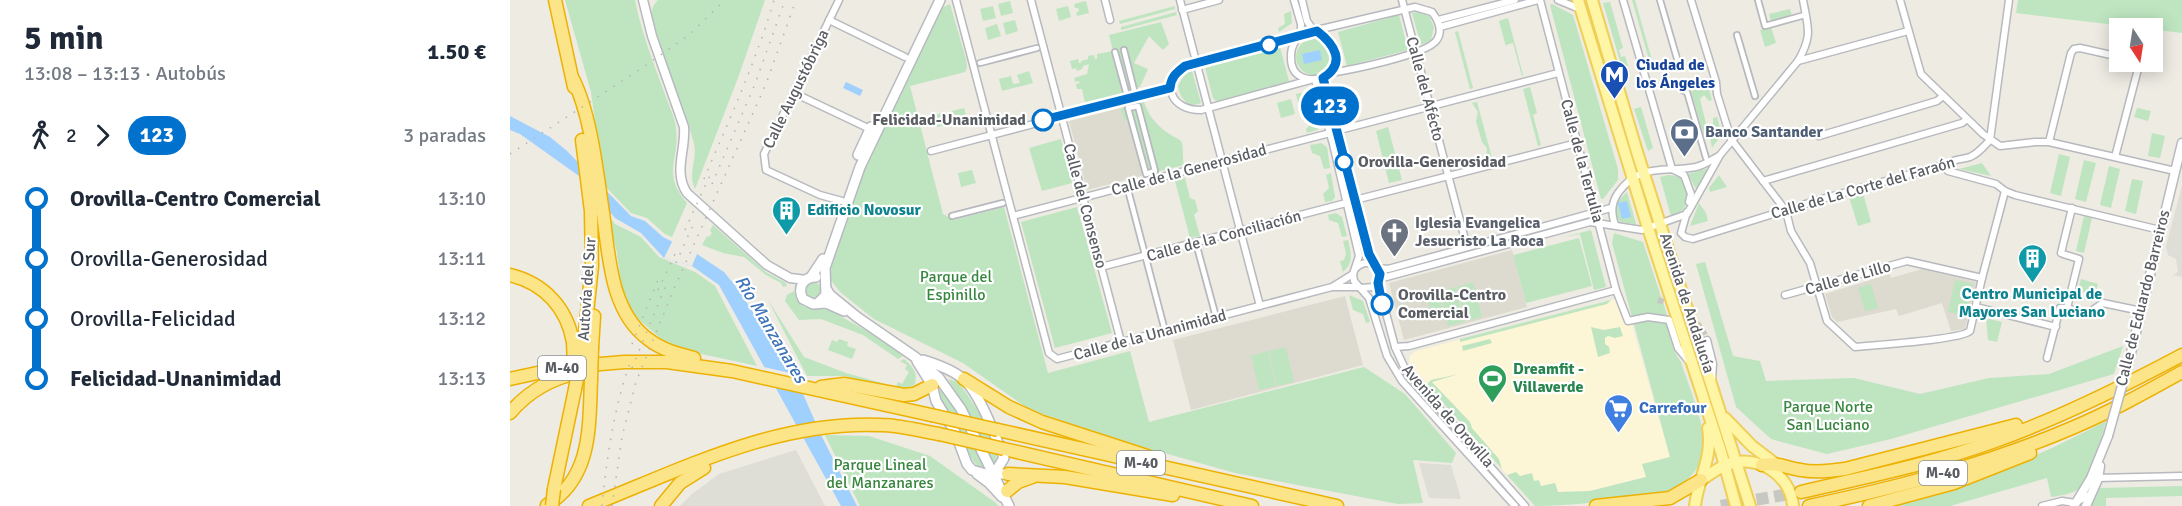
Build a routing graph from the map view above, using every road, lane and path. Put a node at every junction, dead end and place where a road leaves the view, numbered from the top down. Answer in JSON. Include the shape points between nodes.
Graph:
{"nodes":[{"id":1,"x":555,"y":0,"type":"edge"},
{"id":2,"x":652,"y":0,"type":"edge"},
{"id":3,"x":839,"y":0,"type":"edge"},
{"id":4,"x":933,"y":0,"type":"edge"},
{"id":5,"x":940,"y":0,"type":"edge"},
{"id":6,"x":957,"y":0,"type":"edge"},
{"id":7,"x":1031,"y":0,"type":"edge"},
{"id":8,"x":1105,"y":0,"type":"edge"},
{"id":9,"x":1180,"y":0,"type":"edge"},
{"id":10,"x":1219,"y":0,"type":"edge"},
{"id":11,"x":1294,"y":0,"type":"edge"},
{"id":12,"x":1302,"y":0,"type":"edge"},
{"id":13,"x":1402,"y":0,"type":"edge"},
{"id":14,"x":1515,"y":0,"type":"edge"},
{"id":15,"x":1539,"y":0,"type":"edge"},
{"id":16,"x":1560,"y":0,"type":"edge"},
{"id":17,"x":1592,"y":0,"type":"edge"},
{"id":18,"x":1623,"y":0,"type":"edge"},
{"id":19,"x":1660,"y":0,"type":"edge"},
{"id":20,"x":1691,"y":0,"type":"edge"},
{"id":21,"x":1758,"y":0,"type":"edge"},
{"id":22,"x":1803,"y":0,"type":"edge"},
{"id":23,"x":1900,"y":0,"type":"edge"},
{"id":24,"x":2009,"y":0,"type":"edge"},
{"id":25,"x":644,"y":4,"type":"edge"},
{"id":26,"x":1580,"y":5,"type":"edge"},
{"id":27,"x":1404,"y":9,"type":"junction"},
{"id":28,"x":1182,"y":10,"type":"junction"},
{"id":29,"x":1805,"y":15,"type":"junction"},
{"id":30,"x":829,"y":20,"type":"junction"},
{"id":31,"x":1110,"y":20,"type":"dead end"},
{"id":32,"x":1439,"y":23,"type":"junction"},
{"id":33,"x":1316,"y":31,"type":"junction"},
{"id":34,"x":1908,"y":31,"type":"junction"},
{"id":35,"x":1737,"y":35,"type":"dead end"},
{"id":36,"x":1299,"y":36,"type":"junction"},
{"id":37,"x":1037,"y":48,"type":"dead end"},
{"id":38,"x":1124,"y":50,"type":"dead end"},
{"id":39,"x":1115,"y":52,"type":"dead end"},
{"id":40,"x":1416,"y":52,"type":"junction"},
{"id":41,"x":2109,"y":55,"type":"edge"},
{"id":42,"x":905,"y":57,"type":"junction"},
{"id":43,"x":1798,"y":61,"type":"junction"},
{"id":44,"x":980,"y":63,"type":"dead end"},
{"id":45,"x":1196,"y":63,"type":"junction"},
{"id":46,"x":1676,"y":65,"type":"dead end"},
{"id":47,"x":2137,"y":72,"type":"edge"},
{"id":48,"x":1330,"y":73,"type":"junction"},
{"id":49,"x":1558,"y":73,"type":"junction"},
{"id":50,"x":1323,"y":78,"type":"junction"},
{"id":51,"x":1312,"y":80,"type":"junction"},
{"id":52,"x":1170,"y":88,"type":"junction"},
{"id":53,"x":1134,"y":90,"type":"dead end"},
{"id":54,"x":1684,"y":91,"type":"dead end"},
{"id":55,"x":1126,"y":92,"type":"dead end"},
{"id":56,"x":795,"y":93,"type":"junction"},
{"id":57,"x":1755,"y":96,"type":"dead end"},
{"id":58,"x":1943,"y":96,"type":"junction"},
{"id":59,"x":1134,"y":106,"type":"joint"},
{"id":60,"x":1430,"y":107,"type":"junction"},
{"id":61,"x":1208,"y":108,"type":"junction"},
{"id":62,"x":1062,"y":115,"type":"junction"},
{"id":63,"x":1967,"y":119,"type":"junction"},
{"id":64,"x":870,"y":129,"type":"junction"},
{"id":65,"x":1333,"y":132,"type":"junction"},
{"id":66,"x":993,"y":134,"type":"junction"},
{"id":67,"x":1819,"y":136,"type":"dead end"},
{"id":68,"x":1731,"y":139,"type":"junction"},
{"id":69,"x":1990,"y":140,"type":"junction"},
{"id":70,"x":2049,"y":142,"type":"junction"},
{"id":71,"x":1578,"y":143,"type":"junction"},
{"id":72,"x":2182,"y":143,"type":"edge"},
{"id":73,"x":587,"y":145,"type":"junction"},
{"id":74,"x":931,"y":152,"type":"dead end"},
{"id":75,"x":1720,"y":155,"type":"junction"},
{"id":76,"x":2115,"y":157,"type":"junction"},
{"id":77,"x":1706,"y":158,"type":"dead end"},
{"id":78,"x":1222,"y":161,"type":"junction"},
{"id":79,"x":1947,"y":166,"type":"junction"},
{"id":80,"x":1672,"y":169,"type":"junction"},
{"id":81,"x":2175,"y":171,"type":"junction"},
{"id":82,"x":1645,"y":172,"type":"junction"},
{"id":83,"x":1448,"y":176,"type":"junction"},
{"id":84,"x":1633,"y":178,"type":"junction"},
{"id":85,"x":1763,"y":182,"type":"junction"},
{"id":86,"x":1127,"y":186,"type":"junction"},
{"id":87,"x":2005,"y":191,"type":"junction"},
{"id":88,"x":1083,"y":198,"type":"junction"},
{"id":89,"x":1354,"y":200,"type":"junction"},
{"id":90,"x":842,"y":201,"type":"junction"},
{"id":91,"x":1003,"y":203,"type":"dead end"},
{"id":92,"x":1346,"y":204,"type":"junction"},
{"id":93,"x":1611,"y":208,"type":"junction"},
{"id":94,"x":2072,"y":208,"type":"junction"},
{"id":95,"x":1786,"y":211,"type":"junction"},
{"id":96,"x":1596,"y":213,"type":"junction"},
{"id":97,"x":1687,"y":214,"type":"junction"},
{"id":98,"x":952,"y":216,"type":"dead end"},
{"id":99,"x":1013,"y":216,"type":"junction"},
{"id":100,"x":1598,"y":222,"type":"junction"},
{"id":101,"x":1662,"y":224,"type":"junction"},
{"id":102,"x":1615,"y":225,"type":"junction"},
{"id":103,"x":1648,"y":228,"type":"junction"},
{"id":104,"x":2160,"y":230,"type":"junction"},
{"id":105,"x":1241,"y":231,"type":"junction"},
{"id":106,"x":1196,"y":243,"type":"junction"},
{"id":107,"x":1467,"y":247,"type":"junction"},
{"id":108,"x":1145,"y":256,"type":"junction"},
{"id":109,"x":1101,"y":267,"type":"junction"},
{"id":110,"x":1376,"y":267,"type":"junction"},
{"id":111,"x":1354,"y":272,"type":"junction"},
{"id":112,"x":510,"y":275,"type":"edge"},
{"id":113,"x":790,"y":278,"type":"junction"},
{"id":114,"x":809,"y":278,"type":"junction"},
{"id":115,"x":1982,"y":278,"type":"junction"},
{"id":116,"x":1379,"y":281,"type":"junction"},
{"id":117,"x":826,"y":287,"type":"junction"},
{"id":118,"x":1332,"y":287,"type":"junction"},
{"id":119,"x":1360,"y":287,"type":"junction"},
{"id":120,"x":1817,"y":287,"type":"junction"},
{"id":121,"x":800,"y":288,"type":"junction"},
{"id":122,"x":1616,"y":290,"type":"junction"},
{"id":123,"x":1785,"y":295,"type":"dead end"},
{"id":124,"x":1581,"y":302,"type":"dead end"},
{"id":125,"x":818,"y":303,"type":"junction"},
{"id":126,"x":1260,"y":306,"type":"junction"},
{"id":127,"x":1976,"y":307,"type":"junction"},
{"id":128,"x":2067,"y":308,"type":"junction"},
{"id":129,"x":2141,"y":311,"type":"junction"},
{"id":130,"x":857,"y":317,"type":"junction"},
{"id":131,"x":1216,"y":317,"type":"junction"},
{"id":132,"x":1628,"y":321,"type":"joint"},
{"id":133,"x":1486,"y":324,"type":"junction"},
{"id":134,"x":2056,"y":327,"type":"junction"},
{"id":135,"x":1165,"y":331,"type":"junction"},
{"id":136,"x":1707,"y":340,"type":"tunnel mouth"},
{"id":137,"x":1120,"y":342,"type":"junction"},
{"id":138,"x":583,"y":344,"type":"junction"},
{"id":139,"x":1395,"y":347,"type":"junction"},
{"id":140,"x":2182,"y":355,"type":"edge"},
{"id":141,"x":915,"y":357,"type":"junction"},
{"id":142,"x":2048,"y":358,"type":"dead end"},
{"id":143,"x":1690,"y":362,"type":"junction"},
{"id":144,"x":614,"y":363,"type":"junction"},
{"id":145,"x":732,"y":371,"type":"junction"},
{"id":146,"x":2182,"y":372,"type":"edge"},
{"id":147,"x":961,"y":377,"type":"junction"},
{"id":148,"x":510,"y":380,"type":"edge"},
{"id":149,"x":930,"y":382,"type":"junction"},
{"id":150,"x":1712,"y":382,"type":"junction"},
{"id":151,"x":814,"y":388,"type":"junction"},
{"id":152,"x":1702,"y":399,"type":"junction"},
{"id":153,"x":510,"y":413,"type":"edge"},
{"id":154,"x":1723,"y":416,"type":"junction"},
{"id":155,"x":2055,"y":417,"type":"junction"},
{"id":156,"x":2073,"y":428,"type":"junction"},
{"id":157,"x":752,"y":442,"type":"junction"},
{"id":158,"x":1004,"y":454,"type":"junction"},
{"id":159,"x":1737,"y":462,"type":"junction"},
{"id":160,"x":1768,"y":464,"type":"junction"},
{"id":161,"x":1725,"y":465,"type":"junction"},
{"id":162,"x":972,"y":470,"type":"junction"},
{"id":163,"x":994,"y":474,"type":"junction"},
{"id":164,"x":1008,"y":474,"type":"junction"},
{"id":165,"x":1041,"y":476,"type":"junction"},
{"id":166,"x":2182,"y":476,"type":"edge"},
{"id":167,"x":2094,"y":478,"type":"junction"},
{"id":168,"x":1701,"y":480,"type":"junction"},
{"id":169,"x":1801,"y":492,"type":"tunnel mouth"},
{"id":170,"x":2091,"y":494,"type":"junction"},
{"id":171,"x":1284,"y":495,"type":"junction"},
{"id":172,"x":1008,"y":500,"type":"edge"},
{"id":173,"x":2076,"y":505,"type":"edge"},
{"id":174,"x":546,"y":506,"type":"edge"},
{"id":175,"x":552,"y":506,"type":"edge"},
{"id":176,"x":589,"y":506,"type":"edge"},
{"id":177,"x":661,"y":506,"type":"edge"},
{"id":178,"x":1242,"y":506,"type":"edge"},
{"id":179,"x":1252,"y":506,"type":"edge"},
{"id":180,"x":1338,"y":506,"type":"edge"},
{"id":181,"x":1515,"y":506,"type":"edge"},
{"id":182,"x":1525,"y":506,"type":"edge"},
{"id":183,"x":1596,"y":506,"type":"edge"},
{"id":184,"x":1695,"y":506,"type":"edge"},
{"id":185,"x":1736,"y":506,"type":"edge"},
{"id":186,"x":1750,"y":506,"type":"edge"},
{"id":187,"x":1793,"y":506,"type":"edge"},
{"id":188,"x":1809,"y":506,"type":"edge"},
{"id":189,"x":1869,"y":506,"type":"edge"},
{"id":190,"x":2042,"y":506,"type":"edge"},
{"id":191,"x":2086,"y":506,"type":"edge"}],
"edges":[{"from":1,"to":73,"type":"highway","via":[[573,79],[580,93]]},
{"from":2,"to":25,"type":"street"},
{"from":3,"to":30,"type":"street","name":"Calle Augustóbriga"},
{"from":4,"to":42,"type":"main road"},
{"from":5,"to":117,"type":"main road","via":[[860,166],[825,268]]},
{"from":6,"to":66,"type":"street","name":"Calle de la Unanimidad"},
{"from":7,"to":62,"type":"street","name":"Calle del Consenso"},
{"from":8,"to":31,"type":"street"},
{"from":9,"to":28,"type":"street"},
{"from":10,"to":28,"type":"street"},
{"from":11,"to":36,"type":"street","via":[[1301,24]]},
{"from":12,"to":33,"type":"street","via":[[1308,21]]},
{"from":13,"to":27,"type":"street","name":"Calle del Afécto"},
{"from":14,"to":32,"type":"street"},
{"from":15,"to":32,"type":"street"},
{"from":15,"to":49,"type":"street","name":"Calle de la Tertulia"},
{"from":16,"to":26,"type":"street"},
{"from":17,"to":82,"type":"main road","name":"Avenida de Andalucía"},
{"from":18,"to":80,"type":"street"},
{"from":19,"to":46,"type":"street"},
{"from":20,"to":68,"type":"street"},
{"from":21,"to":29,"type":"street","via":[[1766,26]]},
{"from":22,"to":29,"type":"street"},
{"from":23,"to":34,"type":"street"},
{"from":24,"to":69,"type":"street"},
{"from":25,"to":113,"type":"street","via":[[684,127],[681,183],[767,264]]},
{"from":26,"to":84,"type":"main road","name":"Avenida de Andalucía"},
{"from":27,"to":32,"type":"street","via":[[1415,7],[1432,12]]},
{"from":27,"to":33,"type":"street"},
{"from":27,"to":40,"type":"street","name":"Calle del Afécto"},
{"from":28,"to":45,"type":"street"},
{"from":29,"to":43,"type":"street","via":[[1809,41]]},
{"from":30,"to":42,"type":"street"},
{"from":30,"to":56,"type":"street","name":"Calle Augustóbriga"},
{"from":32,"to":40,"type":"street","via":[[1438,39],[1428,49]]},
{"from":33,"to":36,"type":"street"},
{"from":33,"to":48,"type":"street","via":[[1335,49],[1335,64]]},
{"from":34,"to":43,"type":"street"},
{"from":34,"to":58,"type":"street","via":[[1921,74]]},
{"from":35,"to":57,"type":"street"},
{"from":36,"to":45,"type":"street"},
{"from":36,"to":51,"type":"street","via":[[1291,49],[1290,61],[1301,77]]},
{"from":37,"to":44,"type":"street"},
{"from":38,"to":53,"type":"street"},
{"from":39,"to":55,"type":"street"},
{"from":40,"to":48,"type":"street"},
{"from":40,"to":60,"type":"street","name":"Calle del Afécto"},
{"from":41,"to":70,"type":"street","via":[[2080,48],[2071,53]]},
{"from":42,"to":64,"type":"main road"},
{"from":43,"to":68,"type":"street"},
{"from":45,"to":52,"type":"street","via":[[1176,73]]},
{"from":45,"to":61,"type":"street"},
{"from":47,"to":76,"type":"street"},
{"from":48,"to":50,"type":"street"},
{"from":49,"to":60,"type":"street","name":"Calle de la Generosidad"},
{"from":49,"to":71,"type":"street","name":"Calle de la Tertulia"},
{"from":50,"to":51,"type":"street"},
{"from":50,"to":65,"type":"street"},
{"from":51,"to":61,"type":"street"},
{"from":51,"to":65,"type":"street"},
{"from":52,"to":61,"type":"street","via":[[1186,108]]},
{"from":52,"to":62,"type":"street"},
{"from":54,"to":77,"type":"street"},
{"from":56,"to":64,"type":"street"},
{"from":56,"to":90,"type":"street","name":"Calle Augustóbriga","via":[[764,154],[766,170]]},
{"from":58,"to":63,"type":"street"},
{"from":58,"to":67,"type":"street"},
{"from":59,"to":59,"type":"street","via":[[1128,108],[1146,174],[1151,173],[1155,171],[1138,106]]},
{"from":60,"to":65,"type":"street","name":"Calle de la Generosidad"},
{"from":60,"to":83,"type":"street","name":"Calle del Afécto"},
{"from":61,"to":78,"type":"street"},
{"from":62,"to":66,"type":"street"},
{"from":62,"to":88,"type":"street","name":"Calle del Consenso"},
{"from":63,"to":69,"type":"street"},
{"from":63,"to":85,"type":"street"},
{"from":64,"to":90,"type":"main road"},
{"from":65,"to":78,"type":"street","name":"Calle de la Generosidad"},
{"from":65,"to":89,"type":"street"},
{"from":65,"to":92,"type":"street"},
{"from":66,"to":74,"type":"street"},
{"from":66,"to":99,"type":"street","name":"Calle de la Unanimidad"},
{"from":68,"to":75,"type":"street"},
{"from":68,"to":85,"type":"street"},
{"from":69,"to":70,"type":"street","via":[[2000,146]]},
{"from":69,"to":79,"type":"street","name":"Calle de La Corte del Faraón","via":[[1971,157]]},
{"from":70,"to":76,"type":"street"},
{"from":71,"to":83,"type":"street"},
{"from":71,"to":96,"type":"street","name":"Calle de la Tertulia"},
{"from":72,"to":81,"type":"street","name":"Calle de Eduardo Barreiros"},
{"from":73,"to":138,"type":"highway","name":"Autovía del Sur","via":[[595,292]]},
{"from":73,"to":145,"type":"highway","via":[[618,295],[628,317],[647,338],[669,351]]},
{"from":75,"to":80,"type":"street","via":[[1705,164]]},
{"from":75,"to":97,"type":"street"},
{"from":76,"to":81,"type":"street"},
{"from":78,"to":86,"type":"street","name":"Calle de la Generosidad"},
{"from":78,"to":105,"type":"street"},
{"from":79,"to":87,"type":"street","via":[[1948,171],[1996,184]]},
{"from":79,"to":95,"type":"street","name":"Calle de La Corte del Faraón"},
{"from":80,"to":82,"type":"street"},
{"from":80,"to":97,"type":"street","via":[[1684,175],[1689,185]]},
{"from":81,"to":104,"type":"street","name":"Calle de Eduardo Barreiros"},
{"from":82,"to":84,"type":"street"},
{"from":82,"to":101,"type":"main road","name":"Avenida de Andalucía"},
{"from":83,"to":89,"type":"street"},
{"from":83,"to":107,"type":"street","name":"Calle del Afécto"},
{"from":84,"to":93,"type":"street"},
{"from":84,"to":103,"type":"main road","name":"Avenida de Andalucía"},
{"from":85,"to":95,"type":"street"},
{"from":86,"to":88,"type":"street","name":"Calle de la Generosidad"},
{"from":86,"to":108,"type":"street"},
{"from":87,"to":94,"type":"street"},
{"from":87,"to":115,"type":"street"},
{"from":88,"to":99,"type":"street","name":"Calle de la Generosidad"},
{"from":88,"to":109,"type":"street","name":"Calle del Consenso"},
{"from":89,"to":110,"type":"street"},
{"from":90,"to":114,"type":"main road","via":[[821,266]]},
{"from":91,"to":98,"type":"street"},
{"from":92,"to":105,"type":"street","name":"Calle de la Conciliación"},
{"from":92,"to":111,"type":"street","via":[[1359,256]]},
{"from":93,"to":96,"type":"street"},
{"from":93,"to":102,"type":"street"},
{"from":94,"to":104,"type":"street"},
{"from":94,"to":128,"type":"street","via":[[2062,254],[2079,259]]},
{"from":95,"to":97,"type":"street","name":"Calle de La Corte del Faraón","via":[[1693,239],[1682,233]]},
{"from":95,"to":120,"type":"street"},
{"from":96,"to":100,"type":"street","name":"Calle de la Tertulia"},
{"from":96,"to":107,"type":"street"},
{"from":97,"to":101,"type":"street"},
{"from":99,"to":137,"type":"street","name":"Calle de la Unanimidad","via":[[1049,353],[1057,359]]},
{"from":100,"to":102,"type":"street"},
{"from":100,"to":116,"type":"street"},
{"from":100,"to":122,"type":"street","name":"Calle de la Tertulia"},
{"from":101,"to":103,"type":"street","name":"Avenida de Andalucía"},
{"from":101,"to":150,"type":"main road","name":"Avenida de Andalucía"},
{"from":102,"to":103,"type":"street"},
{"from":103,"to":143,"type":"main road","name":"Avenida de Andalucía"},
{"from":104,"to":129,"type":"street","name":"Calle de Eduardo Barreiros"},
{"from":105,"to":106,"type":"street","name":"Calle de la Conciliación"},
{"from":105,"to":126,"type":"street"},
{"from":106,"to":108,"type":"street","name":"Calle de la Conciliación"},
{"from":106,"to":131,"type":"street"},
{"from":107,"to":110,"type":"street","via":[[1388,269]]},
{"from":108,"to":109,"type":"street","name":"Calle de la Conciliación"},
{"from":108,"to":135,"type":"street"},
{"from":109,"to":137,"type":"street","name":"Calle del Consenso"},
{"from":110,"to":111,"type":"street","via":[[1364,263]]},
{"from":110,"to":116,"type":"street"},
{"from":111,"to":118,"type":"street","name":"Calle de la Unanimidad"},
{"from":111,"to":119,"type":"street","via":[[1354,281]]},
{"from":112,"to":138,"type":"highway","via":[[530,282],[552,298]]},
{"from":113,"to":114,"type":"street"},
{"from":113,"to":121,"type":"street"},
{"from":114,"to":117,"type":"main road","via":[[821,280]]},
{"from":114,"to":121,"type":"main road"},
{"from":115,"to":120,"type":"street","name":"Calle de Lillo","via":[[1910,261]]},
{"from":115,"to":127,"type":"street"},
{"from":116,"to":119,"type":"street","via":[[1369,289]]},
{"from":116,"to":139,"type":"street","name":"Avenida de Orovilla"},
{"from":117,"to":125,"type":"main road","via":[[823,300]]},
{"from":117,"to":130,"type":"main road"},
{"from":118,"to":119,"type":"street","name":"Calle de la Unanimidad"},
{"from":118,"to":126,"type":"street","name":"Calle de la Unanimidad"},
{"from":119,"to":181,"type":"street","name":"Avenida de Orovilla","via":[[1369,298],[1397,376]]},
{"from":120,"to":123,"type":"street","name":"Calle de Lillo"},
{"from":120,"to":127,"type":"street","via":[[1827,321],[1855,347],[1966,334]]},
{"from":121,"to":125,"type":"main road","via":[[807,302]]},
{"from":122,"to":132,"type":"street","name":"Calle de la Tertulia"},
{"from":122,"to":133,"type":"street"},
{"from":124,"to":133,"type":"street"},
{"from":125,"to":130,"type":"main road"},
{"from":126,"to":131,"type":"street","name":"Calle de la Unanimidad"},
{"from":127,"to":134,"type":"street"},
{"from":128,"to":129,"type":"street","via":[[2086,314],[2103,303]]},
{"from":128,"to":134,"type":"street","via":[[2060,308]]},
{"from":129,"to":167,"type":"street","name":"Calle de Eduardo Barreiros","bridge":true},
{"from":130,"to":141,"type":"main road"},
{"from":131,"to":135,"type":"street","name":"Calle de la Unanimidad"},
{"from":132,"to":143,"type":"street","name":"Avenida de Andalucía","via":[[1648,317],[1669,320],[1678,348]]},
{"from":133,"to":139,"type":"street"},
{"from":134,"to":142,"type":"street"},
{"from":135,"to":137,"type":"street","name":"Calle de la Unanimidad"},
{"from":136,"to":150,"type":"street","name":"Avenida de Andalucía","via":[[1713,364]]},
{"from":138,"to":174,"type":"highway","bridge":true,"via":[[591,380],[588,435],[581,466],[566,490]]},
{"from":138,"to":175,"type":"highway","name":"Autovía del Sur","bridge":true},
{"from":139,"to":182,"type":"street","name":"Avenida de Orovilla","via":[[1414,381]]},
{"from":140,"to":155,"type":"highway","number":"M-40"},
{"from":141,"to":147,"type":"main road"},
{"from":141,"to":149,"type":"main road"},
{"from":141,"to":149,"type":"main road"},
{"from":143,"to":152,"type":"main road","name":"Avenida de Andalucía"},
{"from":144,"to":145,"type":"highway","number":"M-40","via":[[667,362]]},
{"from":144,"to":148,"type":"highway","number":"M-40","via":[[565,367]]},
{"from":144,"to":153,"type":"highway","via":[[553,380],[531,393]]},
{"from":145,"to":151,"type":"highway","number":"M-40"},
{"from":146,"to":156,"type":"highway","number":"M-40"},
{"from":147,"to":149,"type":"main road","via":[[944,375]]},
{"from":147,"to":158,"type":"main road","via":[[990,420]]},
{"from":147,"to":171,"type":"highway","via":[[1009,407],[1065,430]]},
{"from":149,"to":151,"type":"highway","via":[[904,396],[844,384]]},
{"from":149,"to":162,"type":"main road"},
{"from":149,"to":163,"type":"main road","via":[[961,409]]},
{"from":150,"to":154,"type":"main road","name":"Avenida de Andalucía"},
{"from":151,"to":171,"type":"highway","number":"M-40","bridge":true},
{"from":152,"to":161,"type":"main road","name":"Avenida de Andalucía"},
{"from":152,"to":168,"type":"main road","name":"Avenida de Andalucía","via":[[1710,438]]},
{"from":154,"to":159,"type":"main road","name":"Avenida de Andalucía"},
{"from":154,"to":160,"type":"main road","name":"Avenida de Andalucía"},
{"from":155,"to":160,"type":"highway","via":[[1845,469],[1802,471]]},
{"from":155,"to":169,"type":"highway","number":"M-40","via":[[1946,457]]},
{"from":156,"to":188,"type":"highway","number":"M-40","via":[[1972,465]]},
{"from":156,"to":189,"type":"highway","via":[[2055,442],[1954,483]]},
{"from":157,"to":158,"type":"highway","number":"M-40","bridge":true,"via":[[836,425],[882,425],[939,435]]},
{"from":157,"to":176,"type":"highway","number":"M-40"},
{"from":157,"to":177,"type":"highway","via":[[695,472]]},
{"from":158,"to":163,"type":"main road"},
{"from":158,"to":164,"type":"main road"},
{"from":158,"to":179,"type":"highway","number":"M-40"},
{"from":159,"to":160,"type":"main road"},
{"from":159,"to":161,"type":"main road"},
{"from":159,"to":186,"type":"main road","name":"Avenida de Andalucía"},
{"from":160,"to":187,"type":"main road","name":"Avenida de Andalucía","via":[[1785,481]]},
{"from":161,"to":168,"type":"main road"},
{"from":161,"to":185,"type":"main road","name":"Avenida de Andalucía"},
{"from":162,"to":163,"type":"main road"},
{"from":162,"to":172,"type":"main road"},
{"from":163,"to":164,"type":"main road"},
{"from":163,"to":172,"type":"main road"},
{"from":164,"to":165,"type":"highway"},
{"from":164,"to":172,"type":"main road"},
{"from":165,"to":172,"type":"highway","via":[[1018,482]]},
{"from":165,"to":178,"type":"highway"},
{"from":166,"to":167,"type":"street"},
{"from":167,"to":170,"type":"street","name":"Calle de Eduardo Barreiros"},
{"from":167,"to":173,"type":"street","name":"Calle de Eduardo Barreiros"},
{"from":168,"to":183,"type":"highway","via":[[1670,498]]},
{"from":168,"to":184,"type":"main road","name":"Avenida de Andalucía"},
{"from":170,"to":173,"type":"street"},
{"from":170,"to":191,"type":"street","name":"Calle de Eduardo Barreiros"},
{"from":171,"to":180,"type":"highway","number":"M-40"},
{"from":173,"to":190,"type":"street","via":[[2062,501]]}]}
